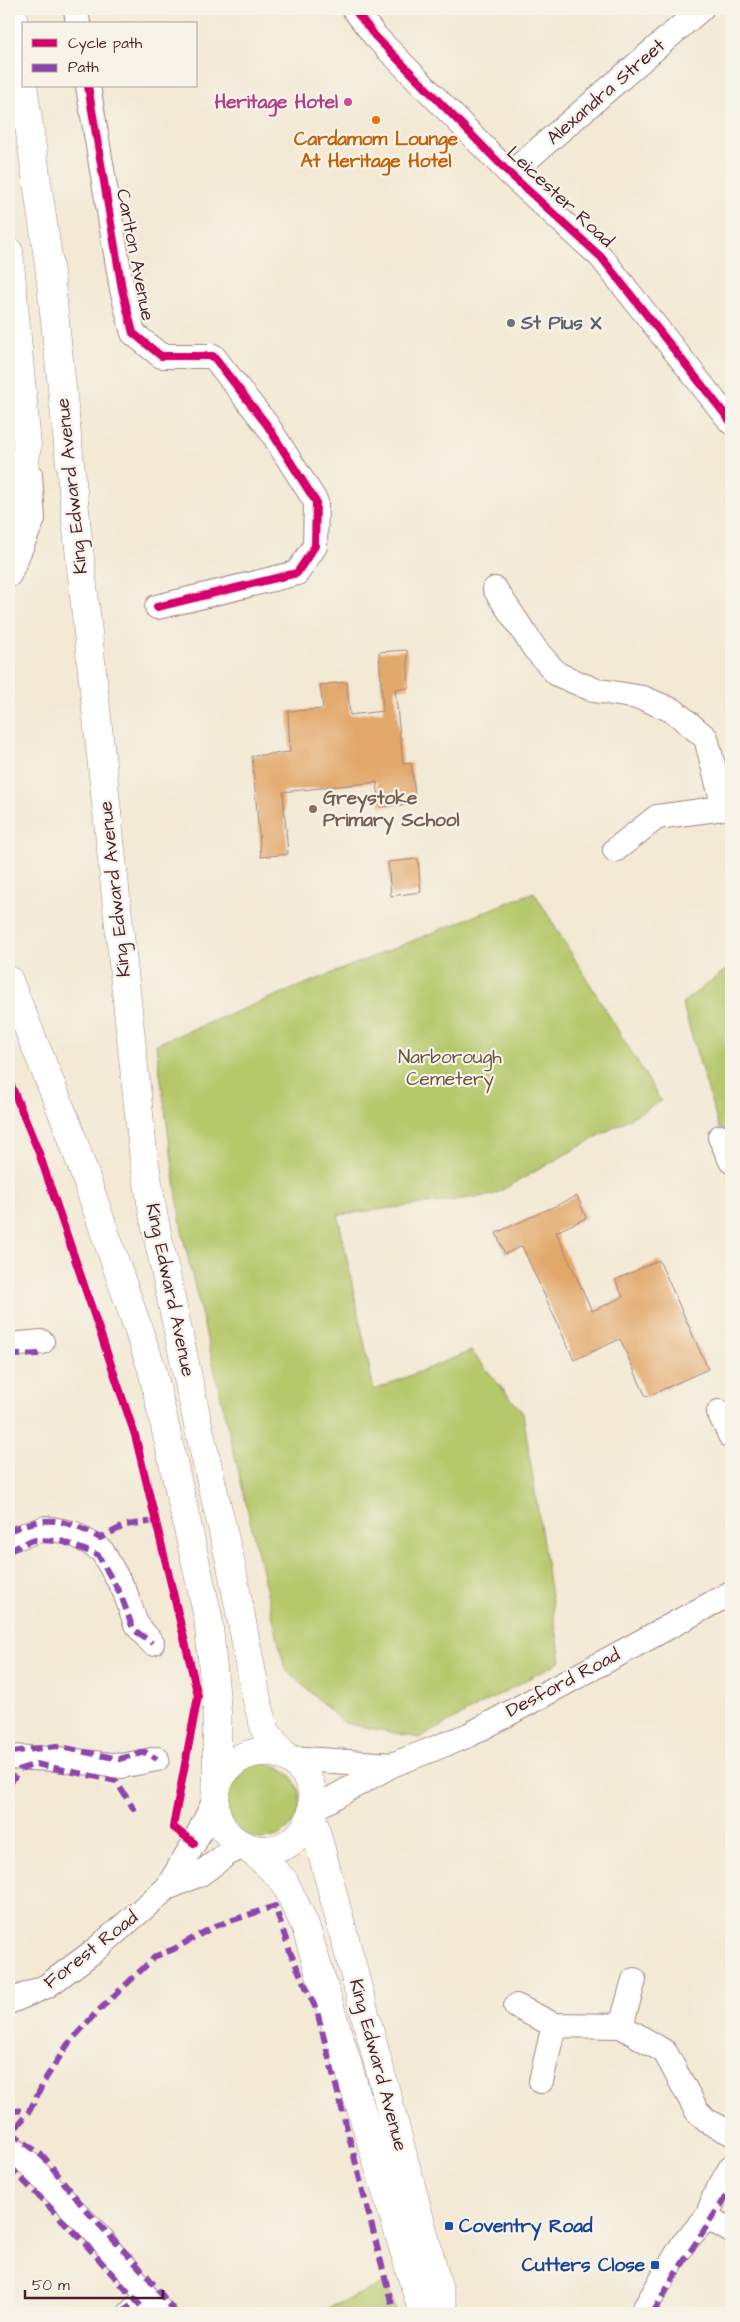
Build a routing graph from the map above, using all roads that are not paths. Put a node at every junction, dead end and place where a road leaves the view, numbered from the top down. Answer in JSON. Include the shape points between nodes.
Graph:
{"nodes":[{"id":1,"x":12,"y":9,"type":"edge"},
{"id":2,"x":76,"y":9,"type":"edge"},
{"id":3,"x":354,"y":9,"type":"edge"},
{"id":4,"x":701,"y":9,"type":"edge"},
{"id":5,"x":78,"y":22,"type":"edge"},
{"id":6,"x":22,"y":78,"type":"edge"},
{"id":7,"x":23,"y":88,"type":"edge"},
{"id":8,"x":88,"y":88,"type":"edge"},
{"id":9,"x":510,"y":174,"type":"junction"},
{"id":10,"x":9,"y":239,"type":"edge"},
{"id":11,"x":9,"y":252,"type":"edge"},
{"id":12,"x":49,"y":265,"type":"junction"},
{"id":13,"x":731,"y":422,"type":"edge"},
{"id":14,"x":27,"y":446,"type":"junction"},
{"id":15,"x":9,"y":530,"type":"edge"},
{"id":16,"x":9,"y":575,"type":"edge"},
{"id":17,"x":495,"y":589,"type":"dead end"},
{"id":18,"x":157,"y":607,"type":"dead end"},
{"id":19,"x":728,"y":808,"type":"edge"},
{"id":20,"x":615,"y":850,"type":"dead end"},
{"id":21,"x":9,"y":981,"type":"edge"},
{"id":22,"x":726,"y":1138,"type":"edge"},
{"id":23,"x":731,"y":1161,"type":"edge"},
{"id":24,"x":42,"y":1342,"type":"dead end"},
{"id":25,"x":9,"y":1345,"type":"edge"},
{"id":26,"x":719,"y":1412,"type":"dead end"},
{"id":27,"x":731,"y":1437,"type":"edge"},
{"id":28,"x":9,"y":1540,"type":"edge"},
{"id":29,"x":731,"y":1593,"type":"edge"},
{"id":30,"x":152,"y":1643,"type":"dead end"},
{"id":31,"x":9,"y":1757,"type":"edge"},
{"id":32,"x":287,"y":1757,"type":"junction"},
{"id":33,"x":157,"y":1759,"type":"dead end"},
{"id":34,"x":392,"y":1765,"type":"junction"},
{"id":35,"x":216,"y":1794,"type":"junction"},
{"id":36,"x":312,"y":1813,"type":"junction"},
{"id":37,"x":246,"y":1847,"type":"junction"},
{"id":38,"x":167,"y":1888,"type":"junction"},
{"id":39,"x":634,"y":1980,"type":"dead end"},
{"id":40,"x":9,"y":2002,"type":"edge"},
{"id":41,"x":516,"y":2006,"type":"dead end"},
{"id":42,"x":554,"y":2025,"type":"junction"},
{"id":43,"x":621,"y":2026,"type":"junction"},
{"id":44,"x":542,"y":2081,"type":"dead end"},
{"id":45,"x":731,"y":2132,"type":"edge"},
{"id":46,"x":9,"y":2148,"type":"edge"},
{"id":47,"x":731,"y":2167,"type":"edge"},
{"id":48,"x":707,"y":2217,"type":"junction"},
{"id":49,"x":731,"y":2231,"type":"edge"},
{"id":50,"x":147,"y":2308,"type":"edge"},
{"id":51,"x":423,"y":2313,"type":"edge"},
{"id":52,"x":445,"y":2313,"type":"edge"},
{"id":53,"x":642,"y":2313,"type":"edge"}],
"edges":[{"from":1,"to":6,"type":"main road","name":"King Edward Avenue"},
{"from":2,"to":5,"type":"street"},
{"from":3,"to":9,"type":"street","name":"Leicester Road","via":[[375,36]]},
{"from":4,"to":9,"type":"street","name":"Alexandra Street"},
{"from":7,"to":12,"type":"main road","name":"King Edward Avenue"},
{"from":8,"to":18,"type":"street","name":"Carlton Avenue","via":[[122,289],[134,333],[161,356],[213,356],[267,424],[316,502],[315,546],[298,573]]},
{"from":9,"to":13,"type":"street","name":"Leicester Road","via":[[601,257]]},
{"from":10,"to":12,"type":"main road"},
{"from":11,"to":14,"type":"main road"},
{"from":12,"to":32,"type":"main road","name":"King Edward Avenue","via":[[144,1161],[258,1705],[266,1732]]},
{"from":14,"to":15,"type":"main road","via":[[18,519]]},
{"from":14,"to":16,"type":"street","via":[[33,519]]},
{"from":17,"to":19,"type":"street","via":[[535,649],[557,674],[594,690],[643,698],[658,704],[674,711],[706,738]]},
{"from":19,"to":20,"type":"street","via":[[657,817]]},
{"from":21,"to":35,"type":"main road","name":"King Edward Avenue","via":[[73,1138],[152,1369],[208,1617],[217,1712]]},
{"from":22,"to":23,"type":"street"},
{"from":24,"to":25,"type":"street"},
{"from":26,"to":27,"type":"street"},
{"from":28,"to":30,"type":"street","via":[[46,1528],[73,1534],[102,1551],[125,1592],[136,1624]]},
{"from":29,"to":34,"type":"street","name":"Desford Road","via":[[469,1735]]},
{"from":31,"to":33,"type":"street","via":[[121,1766]]},
{"from":32,"to":34,"type":"street","name":"Desford Road"},
{"from":32,"to":35,"type":"main road","via":[[268,1751],[251,1753],[236,1760],[224,1772]]},
{"from":32,"to":36,"type":"main road","name":"King Edward Avenue","via":[[310,1780],[314,1794]]},
{"from":34,"to":36,"type":"street","name":"Desford Road"},
{"from":35,"to":37,"type":"main road","name":"King Edward Avenue","via":[[216,1816],[222,1828],[231,1839]]},
{"from":35,"to":38,"type":"street","name":"Forest Road","via":[[194,1843]]},
{"from":36,"to":37,"type":"main road","via":[[294,1842],[264,1851]]},
{"from":36,"to":52,"type":"main road","name":"King Edward Avenue"},
{"from":37,"to":38,"type":"street","name":"Forest Road","via":[[227,1854],[200,1874]]},
{"from":37,"to":51,"type":"main road","name":"King Edward Avenue","via":[[284,1881],[305,1925]]},
{"from":38,"to":40,"type":"street","name":"Forest Road","via":[[94,1951],[47,1986]]},
{"from":39,"to":43,"type":"street"},
{"from":41,"to":42,"type":"street"},
{"from":42,"to":43,"type":"street"},
{"from":42,"to":44,"type":"street"},
{"from":43,"to":45,"type":"street","via":[[664,2052],[697,2111],[707,2121]]},
{"from":46,"to":50,"type":"street","via":[[17,2152],[102,2239],[130,2272]]},
{"from":47,"to":48,"type":"street"},
{"from":48,"to":49,"type":"street"},
{"from":48,"to":53,"type":"street","via":[[683,2244]]}]}
